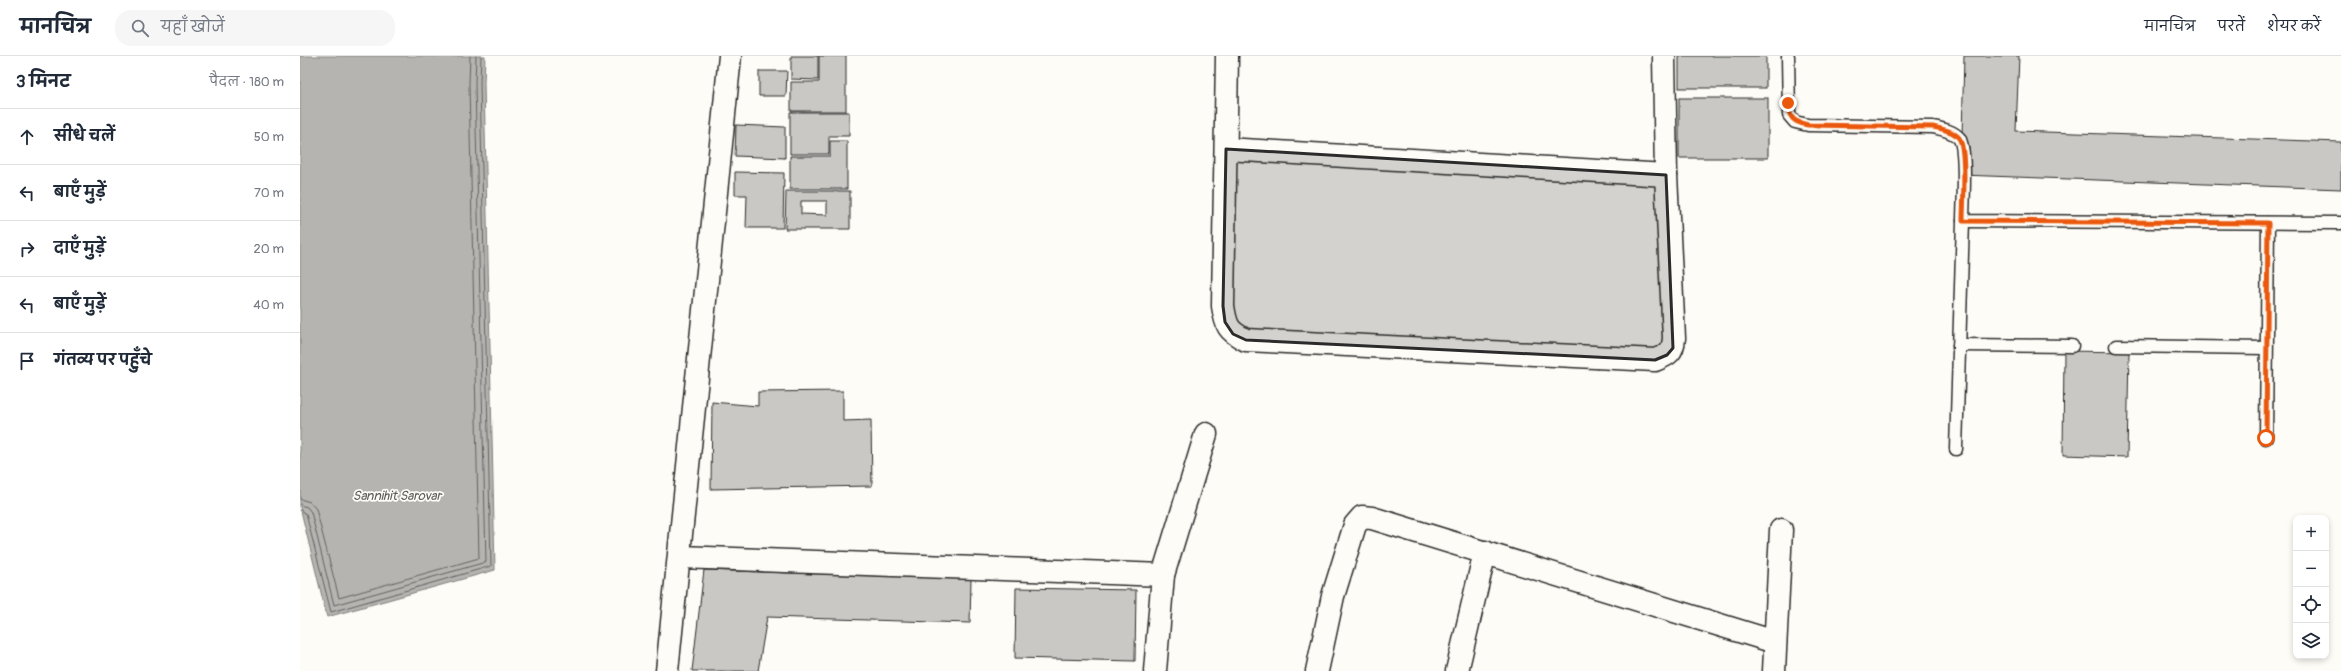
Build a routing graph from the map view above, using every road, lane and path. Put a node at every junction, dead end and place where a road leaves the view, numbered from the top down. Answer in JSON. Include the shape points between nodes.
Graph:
{"nodes":[{"id":1,"x":730,"y":56,"type":"edge"},
{"id":2,"x":1227,"y":56,"type":"edge"},
{"id":3,"x":1664,"y":56,"type":"edge"},
{"id":4,"x":1788,"y":56,"type":"edge"},
{"id":5,"x":1226,"y":149,"type":"junction"},
{"id":6,"x":1666,"y":175,"type":"junction"},
{"id":7,"x":1963,"y":221,"type":"junction"},
{"id":8,"x":2268,"y":223,"type":"junction"},
{"id":9,"x":2341,"y":223,"type":"edge"},
{"id":10,"x":1959,"y":345,"type":"junction"},
{"id":11,"x":2072,"y":346,"type":"dead end"},
{"id":12,"x":2116,"y":346,"type":"dead end"},
{"id":13,"x":2266,"y":348,"type":"junction"},
{"id":14,"x":1206,"y":434,"type":"dead end"},
{"id":15,"x":2266,"y":438,"type":"dead end"},
{"id":16,"x":1956,"y":449,"type":"dead end"},
{"id":17,"x":1781,"y":530,"type":"dead end"},
{"id":18,"x":1485,"y":552,"type":"junction"},
{"id":19,"x":680,"y":557,"type":"junction"},
{"id":20,"x":1163,"y":575,"type":"junction"},
{"id":21,"x":1775,"y":642,"type":"junction"},
{"id":22,"x":667,"y":671,"type":"edge"},
{"id":23,"x":1155,"y":671,"type":"edge"},
{"id":24,"x":1317,"y":671,"type":"edge"},
{"id":25,"x":1457,"y":671,"type":"edge"},
{"id":26,"x":1774,"y":671,"type":"edge"}],
"edges":[{"from":1,"to":19,"type":"street"},
{"from":2,"to":5,"type":"street"},
{"from":3,"to":6,"type":"street"},
{"from":4,"to":7,"type":"lane","via":[[1788,115],[1795,122],[1808,125],[1933,127],[1948,131],[1959,138],[1963,150]]},
{"from":5,"to":6,"type":"street"},
{"from":5,"to":6,"type":"street","via":[[1223,306],[1225,322],[1233,334],[1246,340],[1655,360],[1667,355],[1673,348],[1674,338]]},
{"from":7,"to":8,"type":"lane"},
{"from":7,"to":10,"type":"lane"},
{"from":8,"to":9,"type":"lane"},
{"from":8,"to":13,"type":"lane"},
{"from":10,"to":11,"type":"lane"},
{"from":10,"to":16,"type":"lane"},
{"from":12,"to":13,"type":"lane"},
{"from":13,"to":15,"type":"lane"},
{"from":14,"to":20,"type":"street"},
{"from":17,"to":21,"type":"street"},
{"from":18,"to":21,"type":"street"},
{"from":18,"to":24,"type":"street","via":[[1362,517],[1355,525],[1333,596]]},
{"from":18,"to":25,"type":"street"},
{"from":19,"to":20,"type":"street"},
{"from":19,"to":22,"type":"street"},
{"from":20,"to":23,"type":"street"},
{"from":21,"to":26,"type":"street"}]}
